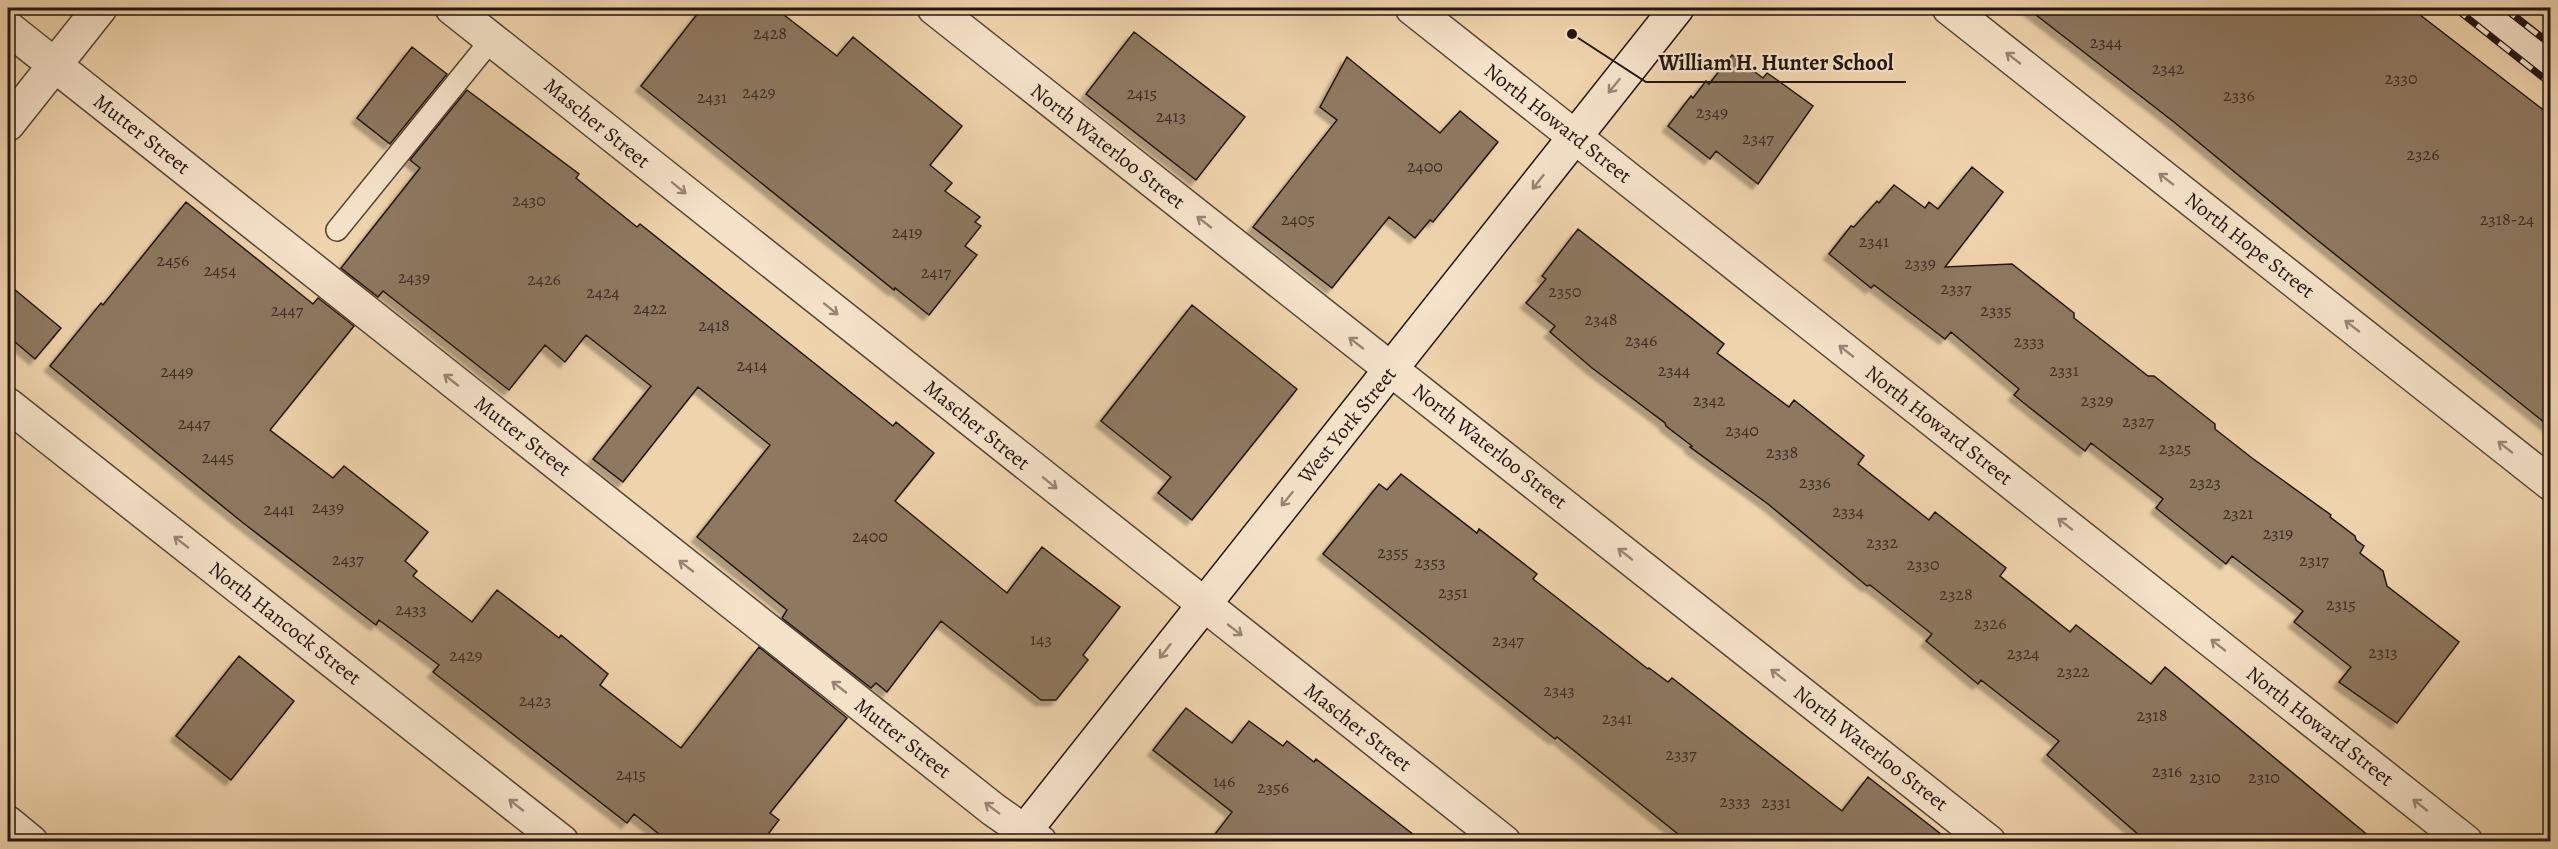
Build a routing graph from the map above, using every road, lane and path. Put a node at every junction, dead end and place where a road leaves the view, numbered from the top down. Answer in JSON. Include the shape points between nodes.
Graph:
{"nodes":[{"id":1,"x":100,"y":8,"type":"edge"},
{"id":2,"x":452,"y":8,"type":"edge"},
{"id":3,"x":934,"y":8,"type":"edge"},
{"id":4,"x":1412,"y":8,"type":"edge"},
{"id":5,"x":1677,"y":8,"type":"edge"},
{"id":6,"x":1949,"y":8,"type":"edge"},
{"id":7,"x":2481,"y":8,"type":"edge"},
{"id":8,"x":8,"y":28,"type":"edge"},
{"id":9,"x":492,"y":39,"type":"junction"},
{"id":10,"x":2550,"y":62,"type":"edge"},
{"id":11,"x":54,"y":65,"type":"junction"},
{"id":12,"x":8,"y":124,"type":"edge"},
{"id":13,"x":1574,"y":135,"type":"junction"},
{"id":14,"x":337,"y":230,"type":"dead end"},
{"id":15,"x":1392,"y":369,"type":"junction"},
{"id":16,"x":8,"y":405,"type":"edge"},
{"id":17,"x":2550,"y":483,"type":"edge"},
{"id":18,"x":1202,"y":604,"type":"junction"},
{"id":19,"x":8,"y":822,"type":"edge"},
{"id":20,"x":1026,"y":838,"type":"edge"},
{"id":21,"x":32,"y":842,"type":"edge"},
{"id":22,"x":562,"y":842,"type":"edge"},
{"id":23,"x":1504,"y":842,"type":"edge"},
{"id":24,"x":1989,"y":842,"type":"edge"},
{"id":25,"x":2466,"y":842,"type":"edge"}],
"edges":[{"from":1,"to":11,"type":"street"},
{"from":2,"to":9,"type":"street","name":"Mascher Street"},
{"from":15,"to":3,"type":"street","name":"North Waterloo Street","one_way":true},
{"from":4,"to":13,"type":"street","name":"North Howard Street"},
{"from":5,"to":13,"type":"street","name":"West York Street","one_way":true},
{"from":17,"to":6,"type":"street","name":"North Hope Street","one_way":true},
{"from":7,"to":10,"type":"street"},
{"from":8,"to":11,"type":"street","name":"Mutter Street"},
{"from":9,"to":14,"type":"lane"},
{"from":9,"to":18,"type":"street","name":"Mascher Street","one_way":true},
{"from":11,"to":12,"type":"street"},
{"from":20,"to":11,"type":"street","name":"Mutter Street","one_way":true},
{"from":13,"to":15,"type":"street","name":"West York Street","one_way":true},
{"from":25,"to":13,"type":"street","name":"North Howard Street","one_way":true},
{"from":15,"to":18,"type":"street","name":"West York Street","one_way":true},
{"from":24,"to":15,"type":"street","name":"North Waterloo Street","one_way":true},
{"from":22,"to":16,"type":"street","name":"North Hancock Street","one_way":true},
{"from":18,"to":20,"type":"street","name":"West York Street","one_way":true},
{"from":18,"to":23,"type":"street","name":"Mascher Street","one_way":true},
{"from":19,"to":21,"type":"street"}]}
